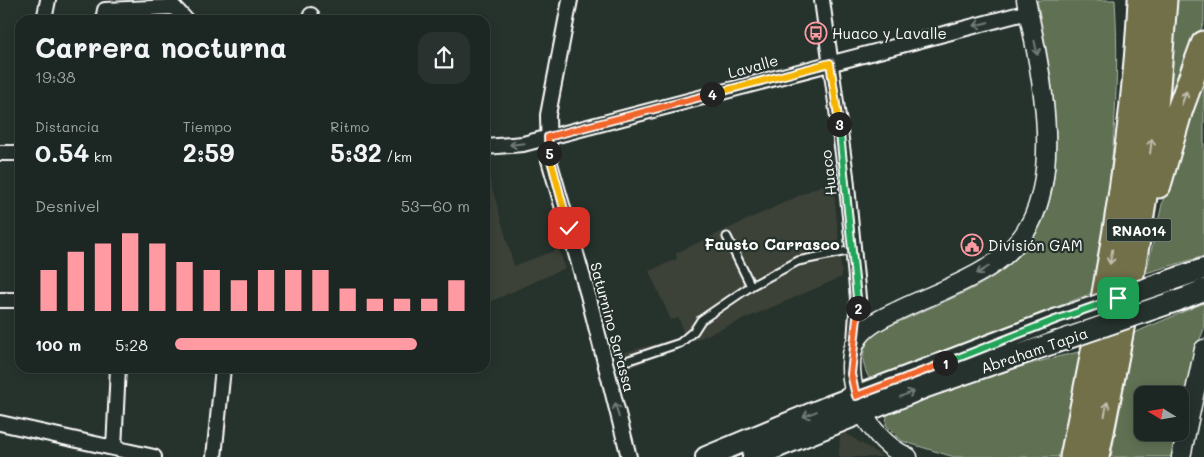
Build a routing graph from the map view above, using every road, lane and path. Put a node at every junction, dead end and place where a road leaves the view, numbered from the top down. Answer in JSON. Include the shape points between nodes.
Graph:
{"nodes":[{"id":1,"x":48,"y":0,"type":"edge"},
{"id":2,"x":570,"y":0,"type":"edge"},
{"id":3,"x":822,"y":0,"type":"edge"},
{"id":4,"x":1123,"y":0,"type":"edge"},
{"id":5,"x":1141,"y":0,"type":"edge"},
{"id":6,"x":1164,"y":0,"type":"edge"},
{"id":7,"x":1027,"y":6,"type":"edge"},
{"id":8,"x":45,"y":15,"type":"edge"},
{"id":9,"x":104,"y":15,"type":"edge"},
{"id":10,"x":181,"y":15,"type":"edge"},
{"id":11,"x":1204,"y":44,"type":"edge"},
{"id":12,"x":830,"y":63,"type":"junction"},
{"id":13,"x":548,"y":137,"type":"junction"},
{"id":14,"x":490,"y":146,"type":"edge"},
{"id":15,"x":0,"y":153,"type":"edge"},
{"id":16,"x":15,"y":153,"type":"edge"},
{"id":17,"x":1118,"y":221,"type":"junction"},
{"id":18,"x":727,"y":237,"type":"dead end"},
{"id":19,"x":852,"y":250,"type":"junction"},
{"id":20,"x":1204,"y":269,"type":"edge"},
{"id":21,"x":1131,"y":279,"type":"junction"},
{"id":22,"x":751,"y":286,"type":"junction"},
{"id":23,"x":1204,"y":290,"type":"edge"},
{"id":24,"x":0,"y":300,"type":"edge"},
{"id":25,"x":15,"y":300,"type":"edge"},
{"id":26,"x":855,"y":342,"type":"junction"},
{"id":27,"x":1204,"y":349,"type":"edge"},
{"id":28,"x":628,"y":360,"type":"dead end"},
{"id":29,"x":118,"y":373,"type":"edge"},
{"id":30,"x":222,"y":373,"type":"edge"},
{"id":31,"x":859,"y":404,"type":"junction"},
{"id":32,"x":0,"y":423,"type":"edge"},
{"id":33,"x":114,"y":448,"type":"junction"},
{"id":34,"x":154,"y":457,"type":"edge"},
{"id":35,"x":214,"y":457,"type":"edge"},
{"id":36,"x":629,"y":457,"type":"edge"},
{"id":37,"x":706,"y":457,"type":"edge"},
{"id":38,"x":753,"y":457,"type":"edge"},
{"id":39,"x":908,"y":457,"type":"edge"},
{"id":40,"x":1072,"y":457,"type":"edge"},
{"id":41,"x":1096,"y":457,"type":"edge"},
{"id":42,"x":1181,"y":457,"type":"edge"}],
"edges":[{"from":1,"to":8,"type":"street"},
{"from":2,"to":13,"type":"street","name":"Saturnino Sarassa","via":[[548,115]]},
{"from":3,"to":12,"type":"street","name":"Huaco"},
{"from":4,"to":17,"type":"highway","via":[[1125,84]]},
{"from":5,"to":17,"type":"highway","number":"RNA014","via":[[1133,102]]},
{"from":21,"to":6,"type":"highway","number":"RNA014","one_way":true,"via":[[1153,127]]},
{"from":7,"to":12,"type":"street","name":"Lavalle","one_way":true},
{"from":7,"to":26,"type":"street","one_way":true,"via":[[1038,53],[1045,119],[1042,185],[1030,224],[1018,243],[1000,258],[968,278],[881,319]]},
{"from":9,"to":10,"type":"street","via":[[105,10],[174,7]]},
{"from":21,"to":11,"type":"highway","one_way":true,"via":[[1180,109]]},
{"from":12,"to":13,"type":"street","name":"Lavalle"},
{"from":12,"to":19,"type":"street","name":"Huaco","via":[[846,176]]},
{"from":13,"to":14,"type":"street","name":"Lavalle","one_way":true,"via":[[523,144]]},
{"from":36,"to":13,"type":"street","name":"Saturnino Sarassa","one_way":true,"via":[[550,160]]},
{"from":15,"to":16,"type":"street"},
{"from":17,"to":40,"type":"highway","number":"RNA014","one_way":true},
{"from":18,"to":22,"type":"lane"},
{"from":19,"to":22,"type":"lane","via":[[798,261]]},
{"from":19,"to":26,"type":"street","name":"Huaco","via":[[858,298]]},
{"from":20,"to":31,"type":"main road","name":"Abraham Tapia","bridge":true,"via":[[1055,320]]},
{"from":41,"to":21,"type":"highway","number":"RNA014","one_way":true},
{"from":22,"to":28,"type":"lane","via":[[701,320],[680,343]]},
{"from":31,"to":23,"type":"main road","name":"Abraham Tapia","one_way":true,"bridge":true,"via":[[926,387]]},
{"from":24,"to":25,"type":"street"},
{"from":26,"to":31,"type":"street","via":[[851,374]]},
{"from":27,"to":42,"type":"street"},
{"from":29,"to":33,"type":"street"},
{"from":30,"to":35,"type":"street"},
{"from":31,"to":37,"type":"main road","name":"Abraham Tapia","one_way":true},
{"from":31,"to":38,"type":"main road","name":"Abraham Tapia"},
{"from":31,"to":39,"type":"street","via":[[882,440]]},
{"from":32,"to":33,"type":"street"},
{"from":33,"to":34,"type":"street"}]}
